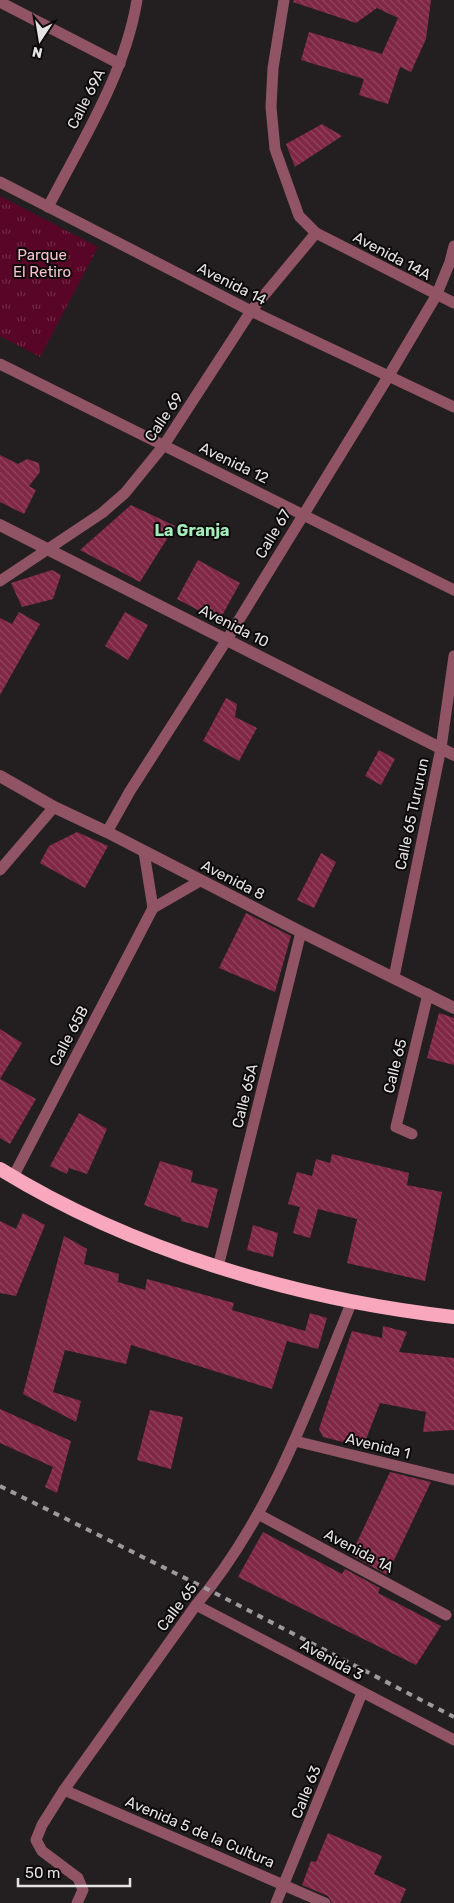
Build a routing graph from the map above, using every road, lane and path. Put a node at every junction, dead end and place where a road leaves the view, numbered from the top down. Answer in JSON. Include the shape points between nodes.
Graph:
{"nodes":[{"id":1,"x":137,"y":0,"type":"edge"},
{"id":2,"x":284,"y":0,"type":"edge"},
{"id":3,"x":0,"y":2,"type":"edge"},
{"id":4,"x":120,"y":64,"type":"junction"},
{"id":5,"x":0,"y":182,"type":"edge"},
{"id":6,"x":48,"y":207,"type":"junction"},
{"id":7,"x":316,"y":233,"type":"junction"},
{"id":8,"x":454,"y":246,"type":"edge"},
{"id":9,"x":436,"y":296,"type":"junction"},
{"id":10,"x":454,"y":303,"type":"edge"},
{"id":11,"x":251,"y":310,"type":"junction"},
{"id":12,"x":0,"y":364,"type":"edge"},
{"id":13,"x":388,"y":377,"type":"junction"},
{"id":14,"x":454,"y":407,"type":"edge"},
{"id":15,"x":164,"y":445,"type":"junction"},
{"id":16,"x":303,"y":514,"type":"junction"},
{"id":17,"x":0,"y":525,"type":"edge"},
{"id":18,"x":48,"y":549,"type":"junction"},
{"id":19,"x":0,"y":581,"type":"edge"},
{"id":20,"x":454,"y":590,"type":"edge"},
{"id":21,"x":226,"y":641,"type":"junction"},
{"id":22,"x":454,"y":656,"type":"edge"},
{"id":23,"x":441,"y":748,"type":"junction"},
{"id":24,"x":454,"y":755,"type":"edge"},
{"id":25,"x":0,"y":776,"type":"edge"},
{"id":26,"x":54,"y":807,"type":"junction"},
{"id":27,"x":107,"y":832,"type":"junction"},
{"id":28,"x":144,"y":852,"type":"junction"},
{"id":29,"x":0,"y":870,"type":"edge"},
{"id":30,"x":200,"y":881,"type":"junction"},
{"id":31,"x":153,"y":908,"type":"junction"},
{"id":32,"x":301,"y":932,"type":"junction"},
{"id":33,"x":394,"y":977,"type":"junction"},
{"id":34,"x":428,"y":994,"type":"junction"},
{"id":35,"x":454,"y":1008,"type":"edge"},
{"id":36,"x":412,"y":1134,"type":"dead end"},
{"id":37,"x":0,"y":1169,"type":"edge"},
{"id":38,"x":13,"y":1177,"type":"junction"},
{"id":39,"x":218,"y":1267,"type":"junction"},
{"id":40,"x":352,"y":1302,"type":"junction"},
{"id":41,"x":454,"y":1317,"type":"edge"},
{"id":42,"x":295,"y":1441,"type":"junction"},
{"id":43,"x":454,"y":1480,"type":"edge"},
{"id":44,"x":258,"y":1514,"type":"junction"},
{"id":45,"x":196,"y":1605,"type":"junction"},
{"id":46,"x":446,"y":1615,"type":"dead end"},
{"id":47,"x":362,"y":1693,"type":"junction"},
{"id":48,"x":454,"y":1740,"type":"edge"},
{"id":49,"x":64,"y":1790,"type":"junction"},
{"id":50,"x":284,"y":1885,"type":"junction"},
{"id":51,"x":77,"y":1903,"type":"edge"},
{"id":52,"x":276,"y":1903,"type":"edge"},
{"id":53,"x":325,"y":1903,"type":"edge"}],
"edges":[{"from":1,"to":4,"type":"street","name":"Calle 69A"},
{"from":2,"to":7,"type":"street","name":"Avenida 14A","via":[[271,106],[275,149],[299,216]]},
{"from":3,"to":4,"type":"street"},
{"from":4,"to":6,"type":"street","name":"Calle 69A"},
{"from":5,"to":6,"type":"street","name":"Avenida 14"},
{"from":6,"to":11,"type":"street","name":"Avenida 14"},
{"from":7,"to":9,"type":"street","name":"Avenida 14A"},
{"from":7,"to":11,"type":"street","name":"Calle 69"},
{"from":8,"to":9,"type":"street","name":"Calle 67"},
{"from":9,"to":10,"type":"street","name":"Avenida 14A"},
{"from":9,"to":13,"type":"street","name":"Calle 67"},
{"from":11,"to":13,"type":"street","name":"Avenida 14"},
{"from":11,"to":15,"type":"street","name":"Calle 69"},
{"from":12,"to":15,"type":"street","name":"Avenida 12"},
{"from":13,"to":14,"type":"street","name":"Avenida 14"},
{"from":13,"to":16,"type":"street","name":"Calle 67"},
{"from":15,"to":16,"type":"street","name":"Avenida 12"},
{"from":15,"to":18,"type":"street","name":"Calle 69","via":[[125,493],[102,513]]},
{"from":16,"to":20,"type":"street","name":"Avenida 12"},
{"from":16,"to":21,"type":"street","name":"Calle 67"},
{"from":17,"to":18,"type":"street","name":"Avenida 10"},
{"from":18,"to":19,"type":"street","name":"Calle 69"},
{"from":18,"to":21,"type":"street","name":"Avenida 10"},
{"from":21,"to":23,"type":"street","name":"Avenida 10"},
{"from":21,"to":27,"type":"street","name":"Calle 67"},
{"from":22,"to":23,"type":"street","name":"Calle 65 Tururun"},
{"from":23,"to":24,"type":"street","name":"Avenida 10"},
{"from":23,"to":33,"type":"street","name":"Calle 65 Tururun"},
{"from":25,"to":26,"type":"street","name":"Avenida 8"},
{"from":26,"to":27,"type":"street","name":"Avenida 8"},
{"from":26,"to":29,"type":"street"},
{"from":27,"to":28,"type":"street","name":"Avenida 8"},
{"from":28,"to":30,"type":"street","name":"Avenida 8"},
{"from":28,"to":31,"type":"street"},
{"from":30,"to":31,"type":"street"},
{"from":30,"to":32,"type":"street","name":"Avenida 8"},
{"from":31,"to":38,"type":"street","name":"Calle 65B"},
{"from":32,"to":33,"type":"street","name":"Avenida 8"},
{"from":32,"to":39,"type":"street","name":"Calle 65A"},
{"from":33,"to":34,"type":"street","name":"Avenida 8"},
{"from":34,"to":35,"type":"street","name":"Avenida 8"},
{"from":34,"to":36,"type":"street","name":"Calle 65","via":[[396,1127]]},
{"from":37,"to":38,"type":"highway"},
{"from":38,"to":39,"type":"highway","via":[[69,1207]]},
{"from":39,"to":40,"type":"highway"},
{"from":40,"to":41,"type":"highway"},
{"from":40,"to":42,"type":"street","name":"Calle 65"},
{"from":42,"to":43,"type":"street","name":"Avenida 1"},
{"from":42,"to":44,"type":"street","name":"Calle 65"},
{"from":44,"to":45,"type":"street","name":"Calle 65","via":[[217,1581]]},
{"from":44,"to":46,"type":"street","name":"Avenida 1A"},
{"from":45,"to":47,"type":"street","name":"Avenida 3"},
{"from":45,"to":49,"type":"street","name":"Calle 65"},
{"from":47,"to":48,"type":"street","name":"Avenida 3"},
{"from":47,"to":50,"type":"street","name":"Calle 63"},
{"from":49,"to":50,"type":"street","name":"Avenida 5 de la Cultura"},
{"from":49,"to":51,"type":"street","name":"Calle 65","via":[[36,1840],[42,1851],[78,1878],[83,1890]]},
{"from":50,"to":52,"type":"street","name":"Calle 63"},
{"from":50,"to":53,"type":"street","name":"Avenida 5 de la Cultura"}]}
